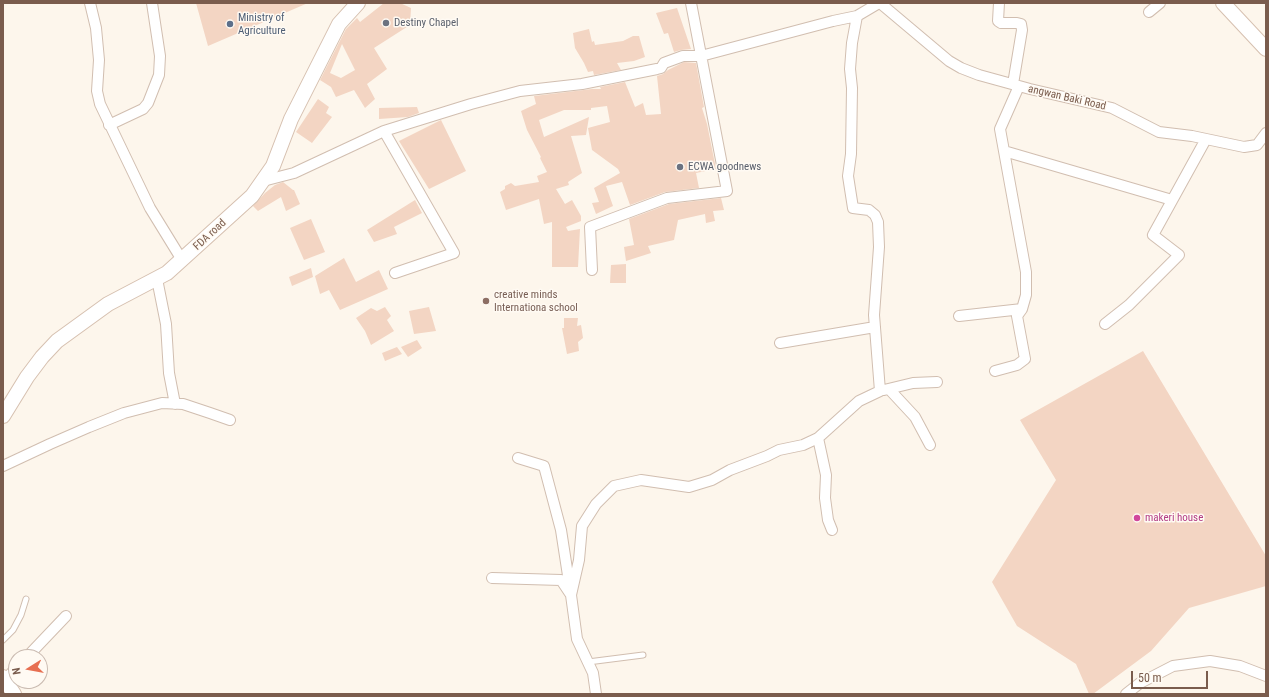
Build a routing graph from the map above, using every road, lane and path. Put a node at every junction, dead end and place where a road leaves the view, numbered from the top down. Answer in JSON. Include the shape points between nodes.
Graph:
{"nodes":[{"id":1,"x":90,"y":3,"type":"edge"},
{"id":2,"x":152,"y":3,"type":"edge"},
{"id":3,"x":358,"y":3,"type":"edge"},
{"id":4,"x":691,"y":3,"type":"edge"},
{"id":5,"x":880,"y":3,"type":"edge"},
{"id":6,"x":999,"y":3,"type":"edge"},
{"id":7,"x":1160,"y":3,"type":"edge"},
{"id":8,"x":1223,"y":3,"type":"edge"},
{"id":9,"x":1149,"y":12,"type":"dead end"},
{"id":10,"x":857,"y":16,"type":"junction"},
{"id":11,"x":1264,"y":43,"type":"edge"},
{"id":12,"x":701,"y":56,"type":"junction"},
{"id":13,"x":1016,"y":85,"type":"junction"},
{"id":14,"x":109,"y":125,"type":"junction"},
{"id":15,"x":384,"y":131,"type":"junction"},
{"id":16,"x":1266,"y":133,"type":"edge"},
{"id":17,"x":1206,"y":139,"type":"junction"},
{"id":18,"x":1004,"y":151,"type":"junction"},
{"id":19,"x":263,"y":181,"type":"junction"},
{"id":20,"x":1172,"y":200,"type":"junction"},
{"id":21,"x":182,"y":260,"type":"junction"},
{"id":22,"x":592,"y":270,"type":"dead end"},
{"id":23,"x":395,"y":273,"type":"dead end"},
{"id":24,"x":156,"y":279,"type":"junction"},
{"id":25,"x":1022,"y":309,"type":"junction"},
{"id":26,"x":959,"y":316,"type":"dead end"},
{"id":27,"x":1105,"y":324,"type":"dead end"},
{"id":28,"x":875,"y":327,"type":"junction"},
{"id":29,"x":780,"y":342,"type":"dead end"},
{"id":30,"x":995,"y":371,"type":"dead end"},
{"id":31,"x":937,"y":382,"type":"dead end"},
{"id":32,"x":884,"y":390,"type":"junction"},
{"id":33,"x":175,"y":404,"type":"junction"},
{"id":34,"x":3,"y":416,"type":"edge"},
{"id":35,"x":230,"y":420,"type":"dead end"},
{"id":36,"x":818,"y":438,"type":"junction"},
{"id":37,"x":930,"y":445,"type":"dead end"},
{"id":38,"x":518,"y":458,"type":"dead end"},
{"id":39,"x":3,"y":466,"type":"edge"},
{"id":40,"x":832,"y":530,"type":"dead end"},
{"id":41,"x":492,"y":578,"type":"dead end"},
{"id":42,"x":571,"y":595,"type":"junction"},
{"id":43,"x":26,"y":599,"type":"dead end"},
{"id":44,"x":66,"y":616,"type":"dead end"},
{"id":45,"x":3,"y":640,"type":"edge"},
{"id":46,"x":35,"y":649,"type":"edge"},
{"id":47,"x":643,"y":655,"type":"dead end"},
{"id":48,"x":588,"y":662,"type":"junction"},
{"id":49,"x":1266,"y":676,"type":"edge"},
{"id":50,"x":4,"y":678,"type":"edge"},
{"id":51,"x":14,"y":694,"type":"edge"},
{"id":52,"x":596,"y":694,"type":"edge"},
{"id":53,"x":1127,"y":694,"type":"edge"}],
"edges":[{"from":1,"to":14,"type":"street","via":[[96,28],[99,60],[97,91]]},
{"from":2,"to":14,"type":"street","via":[[160,56],[159,75],[143,109]]},
{"from":3,"to":19,"type":"street","name":"FDA road","via":[[339,24],[291,119],[273,166]]},
{"from":4,"to":12,"type":"street"},
{"from":5,"to":10,"type":"street"},
{"from":5,"to":13,"type":"street","name":"angwan Baki Road","via":[[949,61],[979,75]]},
{"from":6,"to":13,"type":"street","via":[[998,21],[1021,24]]},
{"from":7,"to":9,"type":"street"},
{"from":8,"to":11,"type":"street"},
{"from":10,"to":12,"type":"street"},
{"from":10,"to":28,"type":"street","via":[[850,69],[852,88],[848,176],[853,208],[869,210],[878,222]]},
{"from":12,"to":15,"type":"street","via":[[683,56],[664,63],[661,68],[582,84],[520,91]]},
{"from":12,"to":22,"type":"street","via":[[727,191],[667,198],[590,227]]},
{"from":13,"to":17,"type":"street","name":"angwan Baki Road","via":[[1112,108],[1159,132]]},
{"from":13,"to":18,"type":"street","via":[[1000,129]]},
{"from":14,"to":21,"type":"street","via":[[150,208]]},
{"from":15,"to":19,"type":"street","via":[[294,173]]},
{"from":15,"to":23,"type":"street","via":[[454,253]]},
{"from":16,"to":17,"type":"street","name":"angwan Baki Road","via":[[1257,145],[1244,147]]},
{"from":17,"to":20,"type":"street"},
{"from":18,"to":20,"type":"street"},
{"from":18,"to":25,"type":"street","via":[[1026,272],[1026,295]]},
{"from":19,"to":21,"type":"street","name":"FDA road","via":[[252,196]]},
{"from":20,"to":27,"type":"street","via":[[1153,235],[1179,255],[1129,305]]},
{"from":21,"to":24,"type":"street","name":"FDA road"},
{"from":24,"to":33,"type":"street","via":[[166,324],[168,374]]},
{"from":24,"to":34,"type":"street","name":"FDA road","via":[[108,304],[57,341],[27,377]]},
{"from":25,"to":26,"type":"street"},
{"from":25,"to":30,"type":"street","via":[[1017,316],[1025,359],[1017,366]]},
{"from":28,"to":29,"type":"street"},
{"from":28,"to":32,"type":"street"},
{"from":31,"to":32,"type":"street","via":[[913,383]]},
{"from":32,"to":36,"type":"street","via":[[859,401]]},
{"from":32,"to":37,"type":"street","via":[[914,417]]},
{"from":33,"to":35,"type":"street","via":[[183,404]]},
{"from":33,"to":39,"type":"street","via":[[162,402],[124,413]]},
{"from":36,"to":40,"type":"street","via":[[826,475],[825,498],[828,520]]},
{"from":36,"to":42,"type":"street","via":[[803,445],[779,450],[712,480],[689,487],[641,480],[614,486],[596,504],[582,526],[579,560]]},
{"from":38,"to":42,"type":"street","via":[[544,466],[561,530]]},
{"from":41,"to":42,"type":"street","via":[[561,580]]},
{"from":42,"to":48,"type":"street","via":[[577,640]]},
{"from":43,"to":45,"type":"lane","via":[[13,630]]},
{"from":44,"to":46,"type":"street"},
{"from":47,"to":48,"type":"lane"},
{"from":48,"to":52,"type":"street","via":[[593,673]]},
{"from":49,"to":53,"type":"street","via":[[1240,666],[1210,661],[1173,666],[1140,683]]},
{"from":50,"to":51,"type":"street"}]}
